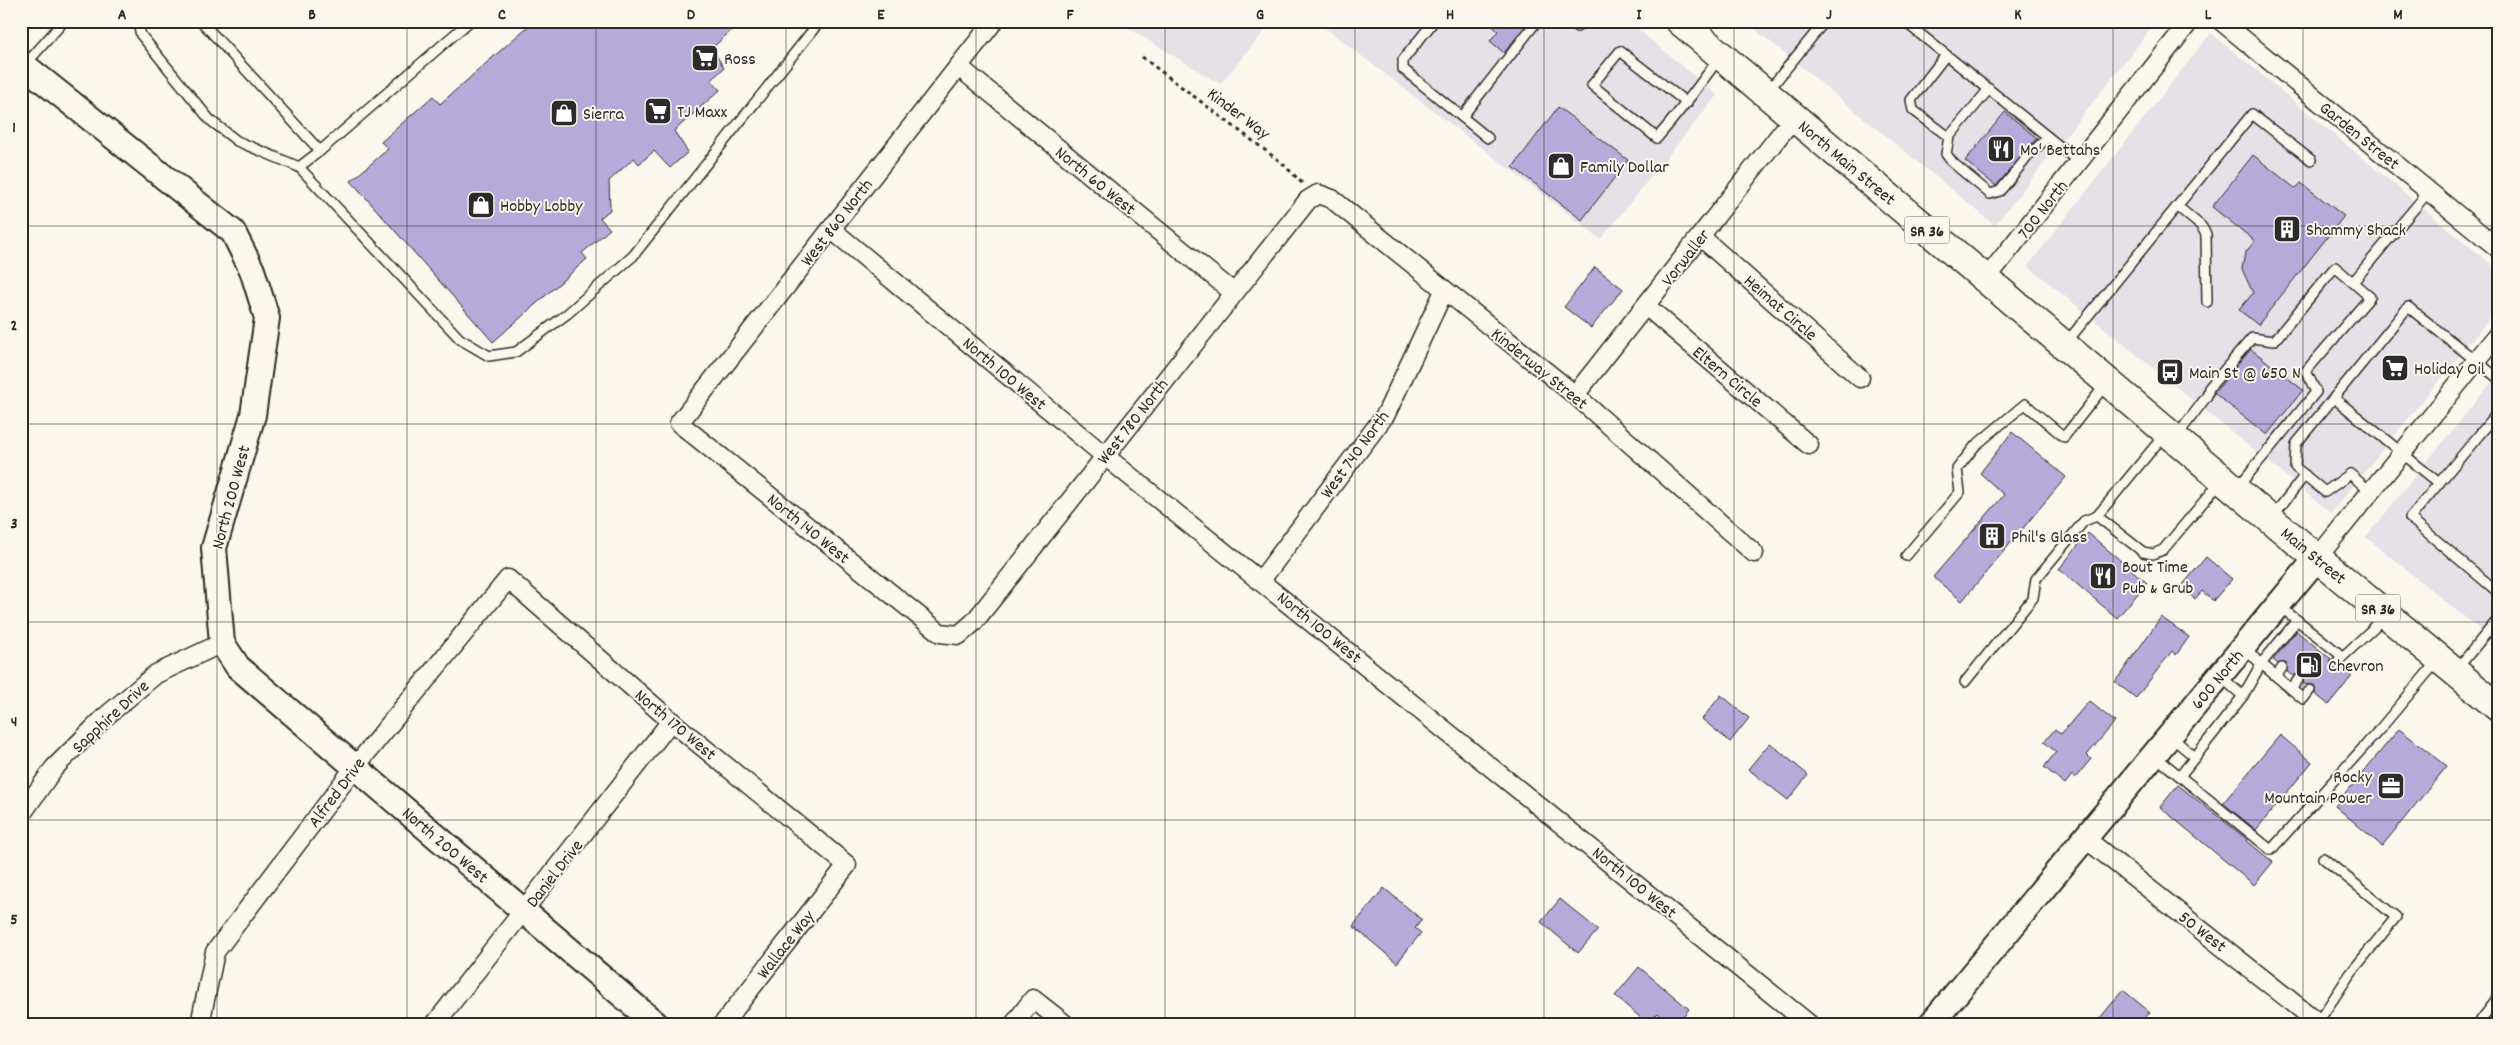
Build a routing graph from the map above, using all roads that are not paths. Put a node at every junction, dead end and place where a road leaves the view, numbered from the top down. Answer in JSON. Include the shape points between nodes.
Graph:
{"nodes":[{"id":1,"x":64,"y":21,"type":"edge"},
{"id":2,"x":140,"y":21,"type":"edge"},
{"id":3,"x":201,"y":21,"type":"edge"},
{"id":4,"x":470,"y":21,"type":"edge"},
{"id":5,"x":820,"y":21,"type":"edge"},
{"id":6,"x":994,"y":21,"type":"edge"},
{"id":7,"x":1434,"y":21,"type":"edge"},
{"id":8,"x":1537,"y":21,"type":"edge"},
{"id":9,"x":1680,"y":21,"type":"edge"},
{"id":10,"x":1825,"y":21,"type":"edge"},
{"id":11,"x":1904,"y":21,"type":"edge"},
{"id":12,"x":2190,"y":21,"type":"edge"},
{"id":13,"x":2221,"y":21,"type":"edge"},
{"id":14,"x":1946,"y":55,"type":"junction"},
{"id":15,"x":1721,"y":56,"type":"junction"},
{"id":16,"x":22,"y":66,"type":"edge"},
{"id":17,"x":959,"y":67,"type":"junction"},
{"id":18,"x":1989,"y":89,"type":"junction"},
{"id":19,"x":1766,"y":93,"type":"junction"},
{"id":20,"x":1687,"y":103,"type":"junction"},
{"id":21,"x":1462,"y":117,"type":"junction"},
{"id":22,"x":1794,"y":117,"type":"junction"},
{"id":23,"x":1949,"y":137,"type":"junction"},
{"id":24,"x":2048,"y":137,"type":"junction"},
{"id":25,"x":1488,"y":138,"type":"dead end"},
{"id":26,"x":320,"y":151,"type":"junction"},
{"id":27,"x":2311,"y":160,"type":"dead end"},
{"id":28,"x":2079,"y":162,"type":"junction"},
{"id":29,"x":299,"y":167,"type":"junction"},
{"id":30,"x":2429,"y":191,"type":"junction"},
{"id":31,"x":1318,"y":194,"type":"joint"},
{"id":32,"x":2177,"y":206,"type":"junction"},
{"id":33,"x":831,"y":228,"type":"junction"},
{"id":34,"x":1701,"y":237,"type":"junction"},
{"id":35,"x":2499,"y":249,"type":"edge"},
{"id":36,"x":1986,"y":279,"type":"junction"},
{"id":37,"x":2353,"y":282,"type":"junction"},
{"id":38,"x":1444,"y":291,"type":"junction"},
{"id":39,"x":1234,"y":293,"type":"junction"},
{"id":40,"x":2207,"y":302,"type":"dead end"},
{"id":41,"x":1646,"y":306,"type":"junction"},
{"id":42,"x":2499,"y":332,"type":"edge"},
{"id":43,"x":2064,"y":345,"type":"junction"},
{"id":44,"x":2476,"y":361,"type":"junction"},
{"id":45,"x":1860,"y":378,"type":"dead end"},
{"id":46,"x":2499,"y":379,"type":"edge"},
{"id":47,"x":2108,"y":382,"type":"junction"},
{"id":48,"x":1575,"y":395,"type":"junction"},
{"id":49,"x":2334,"y":398,"type":"junction"},
{"id":50,"x":2499,"y":411,"type":"edge"},
{"id":51,"x":679,"y":423,"type":"joint"},
{"id":52,"x":2171,"y":435,"type":"junction"},
{"id":53,"x":1809,"y":445,"type":"dead end"},
{"id":54,"x":2402,"y":453,"type":"junction"},
{"id":55,"x":1105,"y":456,"type":"junction"},
{"id":56,"x":2305,"y":475,"type":"junction"},
{"id":57,"x":2439,"y":483,"type":"junction"},
{"id":58,"x":2229,"y":484,"type":"junction"},
{"id":59,"x":2371,"y":492,"type":"junction"},
{"id":60,"x":2097,"y":516,"type":"junction"},
{"id":61,"x":2270,"y":519,"type":"junction"},
{"id":62,"x":1754,"y":553,"type":"dead end"},
{"id":63,"x":1906,"y":556,"type":"dead end"},
{"id":64,"x":2317,"y":558,"type":"junction"},
{"id":65,"x":508,"y":579,"type":"joint"},
{"id":66,"x":1261,"y":580,"type":"junction"},
{"id":67,"x":2499,"y":593,"type":"edge"},
{"id":68,"x":2288,"y":613,"type":"junction"},
{"id":69,"x":2387,"y":615,"type":"junction"},
{"id":70,"x":2499,"y":618,"type":"edge"},
{"id":71,"x":940,"y":632,"type":"joint"},
{"id":72,"x":222,"y":643,"type":"junction"},
{"id":73,"x":2252,"y":657,"type":"junction"},
{"id":74,"x":2446,"y":665,"type":"junction"},
{"id":75,"x":2282,"y":668,"type":"dead end"},
{"id":76,"x":2276,"y":676,"type":"junction"},
{"id":77,"x":2221,"y":677,"type":"junction"},
{"id":78,"x":2298,"y":680,"type":"dead end"},
{"id":79,"x":1965,"y":682,"type":"dead end"},
{"id":80,"x":2291,"y":689,"type":"junction"},
{"id":81,"x":2310,"y":690,"type":"dead end"},
{"id":82,"x":2243,"y":696,"type":"junction"},
{"id":83,"x":2499,"y":708,"type":"edge"},
{"id":84,"x":671,"y":721,"type":"junction"},
{"id":85,"x":2171,"y":737,"type":"junction"},
{"id":86,"x":2155,"y":756,"type":"junction"},
{"id":87,"x":2195,"y":757,"type":"junction"},
{"id":88,"x":355,"y":767,"type":"junction"},
{"id":89,"x":2180,"y":776,"type":"junction"},
{"id":90,"x":21,"y":815,"type":"edge"},
{"id":91,"x":2086,"y":839,"type":"junction"},
{"id":92,"x":2323,"y":858,"type":"dead end"},
{"id":93,"x":847,"y":865,"type":"joint"},
{"id":94,"x":524,"y":912,"type":"junction"},
{"id":95,"x":2499,"y":998,"type":"edge"},
{"id":96,"x":2319,"y":1023,"type":"edge"},
{"id":97,"x":200,"y":1024,"type":"edge"},
{"id":98,"x":435,"y":1024,"type":"edge"},
{"id":99,"x":656,"y":1024,"type":"edge"},
{"id":100,"x":723,"y":1024,"type":"edge"},
{"id":101,"x":1014,"y":1024,"type":"edge"},
{"id":102,"x":1065,"y":1024,"type":"edge"},
{"id":103,"x":1809,"y":1024,"type":"edge"},
{"id":104,"x":1932,"y":1024,"type":"edge"},
{"id":105,"x":2478,"y":1024,"type":"edge"}],
"edges":[{"from":1,"to":16,"type":"lane"},
{"from":2,"to":29,"type":"lane","via":[[141,35],[210,120],[237,141]]},
{"from":3,"to":26,"type":"lane"},
{"from":4,"to":26,"type":"lane"},
{"from":5,"to":29,"type":"lane","via":[[633,256],[567,314],[516,352],[489,356],[460,339]]},
{"from":6,"to":17,"type":"street","name":"West 860 North"},
{"from":7,"to":21,"type":"lane","via":[[1403,60],[1403,69]]},
{"from":8,"to":21,"type":"lane"},
{"from":9,"to":15,"type":"highway","name":"North Main Street","number":"SR 36"},
{"from":10,"to":19,"type":"lane"},
{"from":11,"to":14,"type":"lane"},
{"from":12,"to":28,"type":"street","name":"700 North"},
{"from":13,"to":30,"type":"street","name":"Garden Street"},
{"from":14,"to":18,"type":"lane"},
{"from":14,"to":23,"type":"lane","via":[[1912,100],[1914,110]]},
{"from":15,"to":19,"type":"highway","name":"North Main Street","number":"SR 36"},
{"from":15,"to":20,"type":"lane"},
{"from":16,"to":72,"type":"street","name":"North 200 West","via":[[233,232],[252,270],[267,318],[253,415],[214,548]]},
{"from":17,"to":33,"type":"street","name":"West 860 North"},
{"from":17,"to":39,"type":"street","name":"North 60 West"},
{"from":18,"to":23,"type":"lane"},
{"from":18,"to":24,"type":"lane"},
{"from":19,"to":22,"type":"highway","name":"North Main Street","number":"SR 36"},
{"from":20,"to":20,"type":"lane","via":[[1657,138],[1592,85],[1620,51]]},
{"from":21,"to":25,"type":"lane"},
{"from":22,"to":34,"type":"street","name":"Vorwaller"},
{"from":22,"to":36,"type":"highway","name":"North Main Street","number":"SR 36"},
{"from":23,"to":24,"type":"lane","via":[[1946,154],[1990,194],[2000,191],[2028,154]]},
{"from":24,"to":28,"type":"lane"},
{"from":26,"to":29,"type":"lane"},
{"from":27,"to":32,"type":"lane","via":[[2252,114]]},
{"from":28,"to":36,"type":"street","name":"700 North"},
{"from":30,"to":35,"type":"street","name":"Garden Street"},
{"from":30,"to":37,"type":"lane"},
{"from":31,"to":38,"type":"street","name":"Kinderway Street","via":[[1332,199]]},
{"from":31,"to":39,"type":"street","name":"West 780 North","via":[[1308,200]]},
{"from":32,"to":40,"type":"lane","via":[[2206,234]]},
{"from":32,"to":43,"type":"lane"},
{"from":33,"to":51,"type":"street","name":"West 860 North"},
{"from":33,"to":55,"type":"street","name":"North 100 West"},
{"from":34,"to":41,"type":"street","name":"Vorwaller"},
{"from":34,"to":45,"type":"street","name":"Heimat Circle"},
{"from":36,"to":43,"type":"highway","name":"North Main Street","number":"SR 36"},
{"from":37,"to":52,"type":"lane","via":[[2335,267],[2274,341],[2252,338],[2209,388],[2207,396]]},
{"from":37,"to":58,"type":"lane","via":[[2370,297],[2306,371],[2316,392]]},
{"from":38,"to":48,"type":"street","name":"Kinderway Street"},
{"from":38,"to":66,"type":"street","name":"West 740 North","via":[[1386,414]]},
{"from":39,"to":55,"type":"street","name":"West 780 North"},
{"from":41,"to":48,"type":"street","name":"Vorwaller"},
{"from":41,"to":53,"type":"street","name":"Eltern Circle"},
{"from":42,"to":44,"type":"street","name":"600 North"},
{"from":43,"to":47,"type":"highway","name":"North Main Street","number":"SR 36"},
{"from":44,"to":46,"type":"lane"},
{"from":44,"to":49,"type":"lane","via":[[2408,307]]},
{"from":44,"to":54,"type":"street","name":"600 North"},
{"from":47,"to":52,"type":"highway","name":"North Main Street","number":"SR 36"},
{"from":47,"to":63,"type":"lane","via":[[2064,437],[2025,404],[1976,446],[1957,469],[1960,492]]},
{"from":48,"to":62,"type":"street","name":"Kinderway Street"},
{"from":49,"to":54,"type":"lane"},
{"from":49,"to":56,"type":"lane","via":[[2296,444],[2295,467]]},
{"from":50,"to":57,"type":"lane"},
{"from":51,"to":71,"type":"street","name":"North 140 West"},
{"from":52,"to":58,"type":"highway","name":"Main Street","number":"SR 36"},
{"from":52,"to":60,"type":"lane"},
{"from":54,"to":57,"type":"lane"},
{"from":54,"to":59,"type":"street","name":"600 North"},
{"from":55,"to":66,"type":"street","name":"North 100 West"},
{"from":55,"to":71,"type":"street","name":"West 780 North","via":[[974,622],[959,635]]},
{"from":56,"to":59,"type":"lane","via":[[2325,492],[2350,474]]},
{"from":56,"to":61,"type":"lane"},
{"from":57,"to":67,"type":"lane","via":[[2410,518]]},
{"from":58,"to":60,"type":"lane","via":[[2163,550],[2153,554],[2143,552]]},
{"from":58,"to":61,"type":"highway","name":"Main Street","number":"SR 36"},
{"from":59,"to":64,"type":"street","name":"600 North"},
{"from":60,"to":79,"type":"lane","via":[[2084,521],[2036,579],[2033,598]]},
{"from":61,"to":64,"type":"highway","name":"Main Street","number":"SR 36"},
{"from":64,"to":68,"type":"street","name":"600 North"},
{"from":64,"to":69,"type":"highway","name":"Main Street","number":"SR 36"},
{"from":65,"to":84,"type":"street","name":"North 170 West"},
{"from":65,"to":88,"type":"street","name":"Alfred Drive"},
{"from":66,"to":103,"type":"street","name":"North 100 West"},
{"from":68,"to":69,"type":"lane","via":[[2339,660]]},
{"from":68,"to":73,"type":"street","name":"600 North"},
{"from":69,"to":74,"type":"highway","name":"Main Street","number":"SR 36"},
{"from":70,"to":74,"type":"lane"},
{"from":72,"to":88,"type":"street","name":"North 200 West","via":[[238,667]]},
{"from":72,"to":90,"type":"street","name":"Sapphire Drive","via":[[156,674],[105,717],[54,768]]},
{"from":73,"to":76,"type":"lane"},
{"from":73,"to":77,"type":"street","name":"600 North"},
{"from":73,"to":82,"type":"lane"},
{"from":74,"to":83,"type":"highway","name":"Main Street","number":"SR 36"},
{"from":74,"to":89,"type":"lane","via":[[2380,729],[2271,850]]},
{"from":75,"to":76,"type":"lane"},
{"from":76,"to":80,"type":"lane"},
{"from":77,"to":82,"type":"lane"},
{"from":77,"to":85,"type":"street","name":"600 North"},
{"from":78,"to":80,"type":"lane"},
{"from":80,"to":81,"type":"lane","via":[[2303,699]]},
{"from":82,"to":87,"type":"lane"},
{"from":84,"to":93,"type":"street","name":"North 170 West"},
{"from":84,"to":94,"type":"street","name":"Daniel Drive"},
{"from":85,"to":86,"type":"street","name":"600 North"},
{"from":85,"to":87,"type":"lane"},
{"from":86,"to":89,"type":"lane"},
{"from":86,"to":91,"type":"street","name":"600 North"},
{"from":87,"to":89,"type":"lane"},
{"from":88,"to":94,"type":"street","name":"North 200 West"},
{"from":88,"to":97,"type":"street","name":"Alfred Drive","via":[[215,952]]},
{"from":91,"to":96,"type":"street","name":"50 West"},
{"from":91,"to":104,"type":"street","name":"600 North"},
{"from":92,"to":96,"type":"lane","via":[[2396,917],[2350,974]]},
{"from":93,"to":100,"type":"street","name":"Wallace Way"},
{"from":94,"to":98,"type":"street","name":"Daniel Drive"},
{"from":94,"to":99,"type":"street","name":"North 200 West"},
{"from":95,"to":105,"type":"lane"},
{"from":101,"to":102,"type":"street","via":[[1034,999]]}]}
